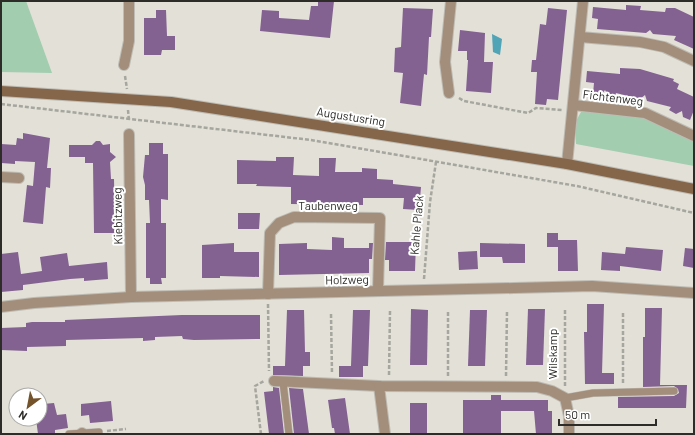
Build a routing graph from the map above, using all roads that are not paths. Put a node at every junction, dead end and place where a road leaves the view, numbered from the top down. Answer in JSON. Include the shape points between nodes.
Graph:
{"nodes":[{"id":1,"x":129,"y":1,"type":"edge"},
{"id":2,"x":451,"y":1,"type":"edge"},
{"id":3,"x":583,"y":1,"type":"edge"},
{"id":4,"x":580,"y":37,"type":"junction"},
{"id":5,"x":694,"y":61,"type":"edge"},
{"id":6,"x":124,"y":66,"type":"road end"},
{"id":7,"x":1,"y":91,"type":"edge"},
{"id":8,"x":449,"y":93,"type":"road end"},
{"id":9,"x":573,"y":108,"type":"junction"},
{"id":10,"x":129,"y":134,"type":"road end"},
{"id":11,"x":694,"y":136,"type":"edge"},
{"id":12,"x":567,"y":164,"type":"junction"},
{"id":13,"x":1,"y":177,"type":"edge"},
{"id":14,"x":18,"y":178,"type":"dead end"},
{"id":15,"x":694,"y":189,"type":"edge"},
{"id":16,"x":378,"y":291,"type":"junction"},
{"id":17,"x":694,"y":293,"type":"edge"},
{"id":18,"x":268,"y":294,"type":"junction"},
{"id":19,"x":131,"y":298,"type":"junction"},
{"id":20,"x":1,"y":307,"type":"edge"},
{"id":21,"x":278,"y":382,"type":"joint"},
{"id":22,"x":384,"y":386,"type":"junction"},
{"id":23,"x":674,"y":390,"type":"dead end"},
{"id":24,"x":565,"y":398,"type":"junction"},
{"id":25,"x":98,"y":432,"type":"road end"},
{"id":26,"x":69,"y":434,"type":"edge"},
{"id":27,"x":82,"y":434,"type":"edge"},
{"id":28,"x":289,"y":434,"type":"edge"},
{"id":29,"x":385,"y":434,"type":"edge"},
{"id":30,"x":569,"y":434,"type":"edge"}],
"edges":[{"from":1,"to":6,"type":"street","via":[[129,41]]},
{"from":2,"to":8,"type":"street","via":[[444,62]]},
{"from":3,"to":4,"type":"street","name":"Fichtenweg"},
{"from":4,"to":5,"type":"street","via":[[640,42],[664,47]]},
{"from":4,"to":9,"type":"street","name":"Fichtenweg"},
{"from":7,"to":12,"type":"main road","name":"Augustusring","via":[[171,102]]},
{"from":9,"to":11,"type":"street","name":"Fichtenweg","via":[[645,113]]},
{"from":9,"to":12,"type":"street","name":"Fichtenweg"},
{"from":10,"to":19,"type":"street","name":"Kiebitzweg"},
{"from":12,"to":15,"type":"main road","name":"Augustusring"},
{"from":13,"to":14,"type":"street"},
{"from":16,"to":17,"type":"street","name":"Holzweg","via":[[592,286]]},
{"from":16,"to":18,"type":"street","name":"Holzweg"},
{"from":16,"to":18,"type":"street","name":"Taubenweg","via":[[380,218],[294,218],[279,223],[270,233]]},
{"from":18,"to":19,"type":"street","name":"Holzweg"},
{"from":19,"to":20,"type":"street","name":"Holzweg"},
{"from":21,"to":22,"type":"street","name":"Wilskamp","via":[[332,382]]},
{"from":21,"to":28,"type":"lane"},
{"from":22,"to":24,"type":"street","name":"Wilskamp","via":[[537,387]]},
{"from":22,"to":29,"type":"street"},
{"from":23,"to":24,"type":"lane","via":[[593,393]]},
{"from":24,"to":30,"type":"street"},
{"from":25,"to":27,"type":"lane"},
{"from":26,"to":27,"type":"lane"}]}
